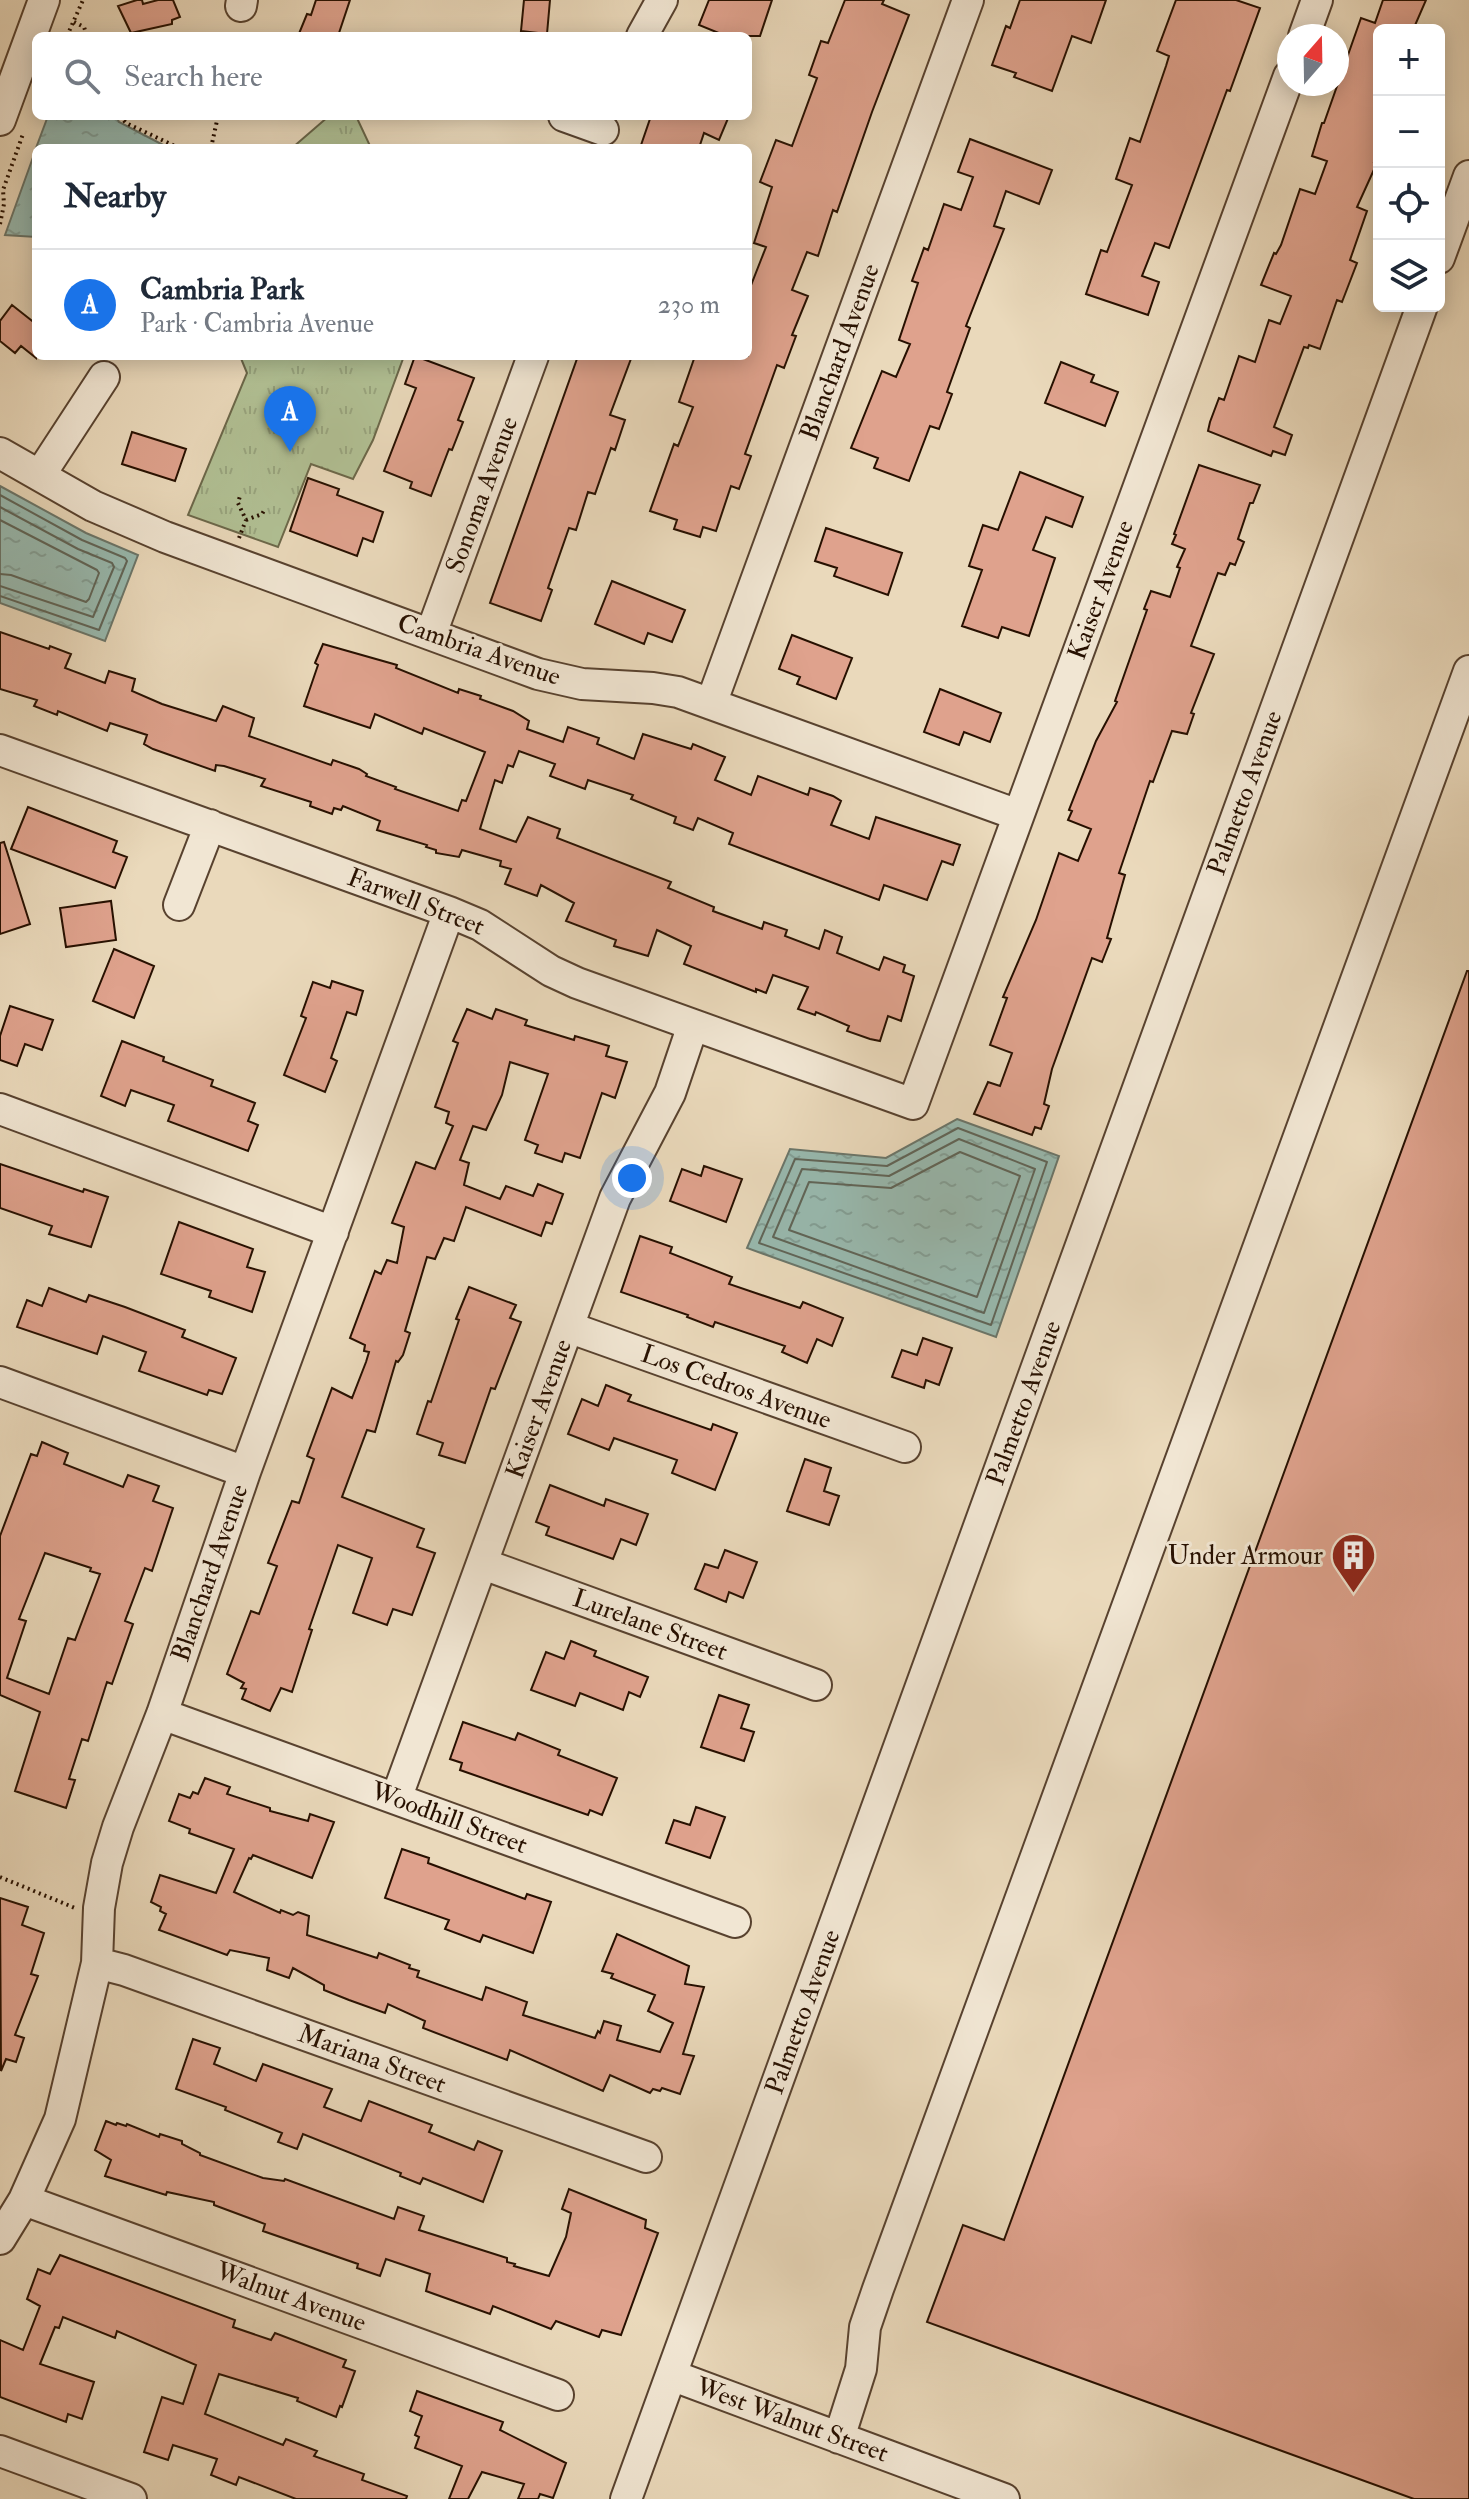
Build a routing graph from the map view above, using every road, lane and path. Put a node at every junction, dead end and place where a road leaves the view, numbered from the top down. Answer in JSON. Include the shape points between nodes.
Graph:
{"nodes":[{"id":1,"x":44,"y":0,"type":"edge"},
{"id":2,"x":83,"y":0,"type":"edge"},
{"id":3,"x":662,"y":0,"type":"edge"},
{"id":4,"x":968,"y":0,"type":"edge"},
{"id":5,"x":1317,"y":0,"type":"edge"},
{"id":6,"x":74,"y":22,"type":"junction"},
{"id":7,"x":1308,"y":24,"type":"edge"},
{"id":8,"x":36,"y":32,"type":"edge"},
{"id":9,"x":69,"y":32,"type":"edge"},
{"id":10,"x":86,"y":32,"type":"edge"},
{"id":11,"x":644,"y":32,"type":"edge"},
{"id":12,"x":32,"y":47,"type":"edge"},
{"id":13,"x":1282,"y":96,"type":"edge"},
{"id":14,"x":123,"y":120,"type":"edge"},
{"id":15,"x":217,"y":120,"type":"edge"},
{"id":16,"x":574,"y":120,"type":"edge"},
{"id":17,"x":13,"y":122,"type":"edge"},
{"id":18,"x":602,"y":131,"type":"edge"},
{"id":19,"x":171,"y":144,"type":"edge"},
{"id":20,"x":212,"y":144,"type":"edge"},
{"id":21,"x":1469,"y":176,"type":"edge"},
{"id":22,"x":0,"y":224,"type":"edge"},
{"id":23,"x":1445,"y":242,"type":"edge"},
{"id":24,"x":1420,"y":312,"type":"edge"},
{"id":25,"x":532,"y":360,"type":"edge"},
{"id":26,"x":104,"y":377,"type":"dead end"},
{"id":27,"x":0,"y":453,"type":"edge"},
{"id":28,"x":40,"y":475,"type":"junction"},
{"id":29,"x":240,"y":496,"type":"dead end"},
{"id":30,"x":265,"y":509,"type":"dead end"},
{"id":31,"x":246,"y":520,"type":"junction"},
{"id":32,"x":238,"y":540,"type":"dead end"},
{"id":33,"x":431,"y":634,"type":"junction"},
{"id":34,"x":1469,"y":671,"type":"edge"},
{"id":35,"x":711,"y":704,"type":"junction"},
{"id":36,"x":0,"y":750,"type":"edge"},
{"id":37,"x":1018,"y":815,"type":"junction"},
{"id":38,"x":210,"y":825,"type":"junction"},
{"id":39,"x":179,"y":905,"type":"dead end"},
{"id":40,"x":449,"y":912,"type":"junction"},
{"id":41,"x":693,"y":1025,"type":"junction"},
{"id":42,"x":913,"y":1104,"type":"joint"},
{"id":43,"x":0,"y":1109,"type":"edge"},
{"id":44,"x":333,"y":1232,"type":"junction"},
{"id":45,"x":568,"y":1327,"type":"junction"},
{"id":46,"x":3,"y":1391,"type":"edge"},
{"id":47,"x":905,"y":1447,"type":"dead end"},
{"id":48,"x":245,"y":1472,"type":"junction"},
{"id":49,"x":483,"y":1564,"type":"junction"},
{"id":50,"x":816,"y":1685,"type":"dead end"},
{"id":51,"x":162,"y":1714,"type":"junction"},
{"id":52,"x":396,"y":1799,"type":"junction"},
{"id":53,"x":0,"y":1877,"type":"edge"},
{"id":54,"x":98,"y":1917,"type":"junction"},
{"id":55,"x":735,"y":1922,"type":"dead end"},
{"id":56,"x":97,"y":1963,"type":"junction"},
{"id":57,"x":646,"y":2157,"type":"dead end"},
{"id":58,"x":24,"y":2200,"type":"junction"},
{"id":59,"x":0,"y":2239,"type":"edge"},
{"id":60,"x":671,"y":2375,"type":"junction"},
{"id":61,"x":558,"y":2395,"type":"dead end"},
{"id":62,"x":839,"y":2438,"type":"junction"},
{"id":63,"x":0,"y":2451,"type":"edge"},
{"id":64,"x":131,"y":2499,"type":"edge"},
{"id":65,"x":626,"y":2499,"type":"edge"},
{"id":66,"x":1004,"y":2499,"type":"edge"}],
"edges":[{"from":1,"to":8,"type":"street"},
{"from":2,"to":6,"type":"path"},
{"from":3,"to":11,"type":"street"},
{"from":4,"to":35,"type":"street","name":"Blanchard Avenue"},
{"from":5,"to":7,"type":"street"},
{"from":6,"to":9,"type":"path"},
{"from":6,"to":10,"type":"path"},
{"from":12,"to":17,"type":"street"},
{"from":13,"to":37,"type":"street","name":"Kaiser Avenue"},
{"from":14,"to":19,"type":"path"},
{"from":15,"to":20,"type":"path"},
{"from":16,"to":18,"type":"street"},
{"from":17,"to":22,"type":"path"},
{"from":21,"to":23,"type":"street"},
{"from":24,"to":60,"type":"street","name":"Palmetto Avenue"},
{"from":25,"to":33,"type":"street","name":"Sonoma Avenue"},
{"from":26,"to":28,"type":"street"},
{"from":27,"to":28,"type":"street","name":"Cambria Avenue"},
{"from":28,"to":33,"type":"street","name":"Cambria Avenue","via":[[136,525]]},
{"from":29,"to":31,"type":"path"},
{"from":30,"to":31,"type":"path"},
{"from":31,"to":32,"type":"path"},
{"from":33,"to":35,"type":"street","name":"Cambria Avenue","via":[[561,680],[666,689]]},
{"from":34,"to":62,"type":"street","via":[[874,2301],[861,2369]]},
{"from":35,"to":37,"type":"street","name":"Cambria Avenue"},
{"from":36,"to":38,"type":"street","name":"Farwell Street"},
{"from":37,"to":42,"type":"street","name":"Kaiser Avenue"},
{"from":38,"to":39,"type":"street"},
{"from":38,"to":40,"type":"street","name":"Farwell Street"},
{"from":40,"to":41,"type":"street","name":"Farwell Street","via":[[502,937],[551,971]]},
{"from":40,"to":44,"type":"street","name":"Blanchard Avenue"},
{"from":41,"to":42,"type":"street","name":"Farwell Street"},
{"from":41,"to":45,"type":"street","name":"Kaiser Avenue","via":[[670,1093],[615,1198]]},
{"from":43,"to":44,"type":"street"},
{"from":44,"to":48,"type":"street","name":"Blanchard Avenue"},
{"from":45,"to":47,"type":"street","name":"Los Cedros Avenue"},
{"from":45,"to":49,"type":"street","name":"Kaiser Avenue"},
{"from":46,"to":48,"type":"street"},
{"from":48,"to":51,"type":"street","name":"Blanchard Avenue"},
{"from":49,"to":50,"type":"street","name":"Lurelane Street"},
{"from":49,"to":52,"type":"street","name":"Kaiser Avenue"},
{"from":51,"to":52,"type":"street","name":"Woodhill Street"},
{"from":51,"to":54,"type":"street","name":"Blanchard Avenue","via":[[118,1827]]},
{"from":52,"to":55,"type":"street","name":"Woodhill Street"},
{"from":53,"to":54,"type":"path"},
{"from":54,"to":56,"type":"street","name":"Blanchard Avenue"},
{"from":56,"to":57,"type":"street","name":"Mariana Street"},
{"from":56,"to":58,"type":"street","name":"Blanchard Avenue","via":[[60,2119]]},
{"from":58,"to":59,"type":"street","name":"Blanchard Avenue"},
{"from":58,"to":61,"type":"street","name":"Walnut Avenue"},
{"from":60,"to":62,"type":"street","name":"West Walnut Street"},
{"from":60,"to":65,"type":"street","name":"Palmetto Avenue"},
{"from":62,"to":66,"type":"street","name":"West Walnut Street"},
{"from":63,"to":64,"type":"street"}]}
